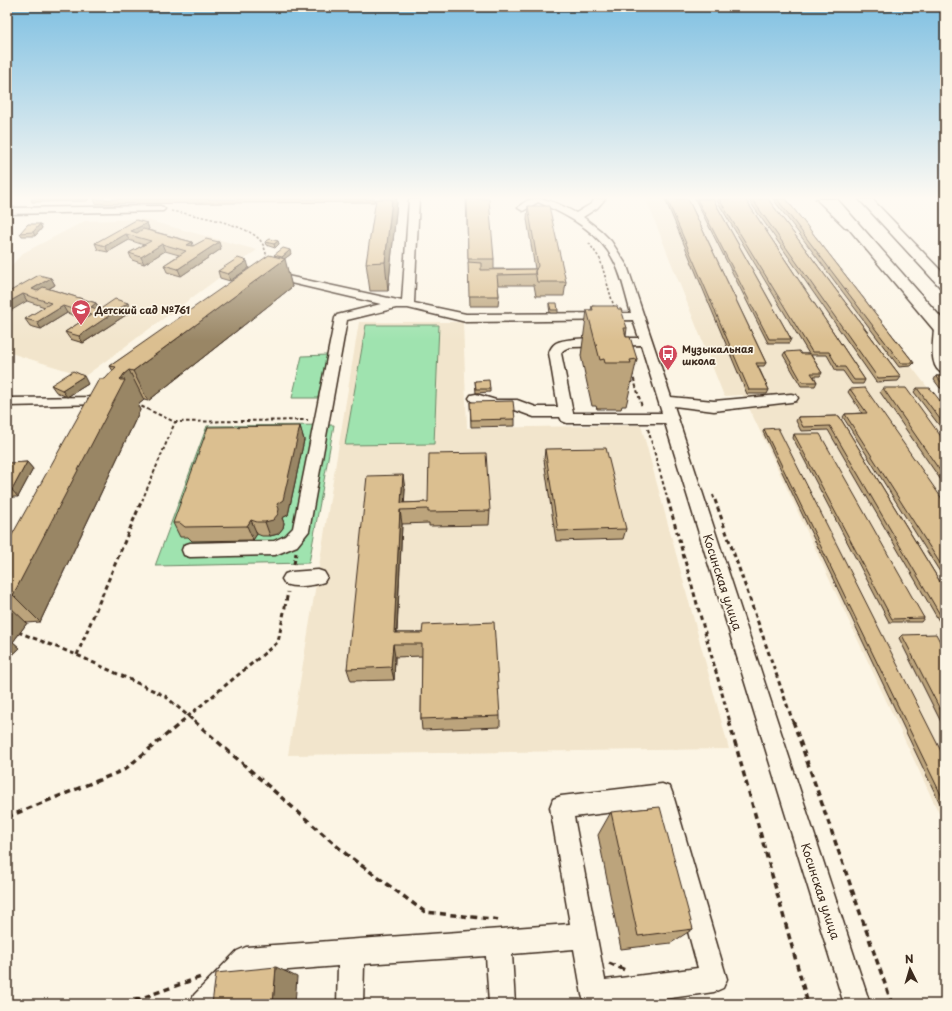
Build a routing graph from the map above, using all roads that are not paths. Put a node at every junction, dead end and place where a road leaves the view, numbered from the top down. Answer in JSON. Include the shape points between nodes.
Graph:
{"nodes":[{"id":1,"x":409,"y":246,"type":"edge"},
{"id":2,"x":609,"y":246,"type":"edge"},
{"id":3,"x":871,"y":246,"type":"edge"},
{"id":4,"x":909,"y":246,"type":"edge"},
{"id":5,"x":266,"y":277,"type":"edge"},
{"id":6,"x":945,"y":284,"type":"edge"},
{"id":7,"x":402,"y":304,"type":"junction"},
{"id":8,"x":639,"y":316,"type":"junction"},
{"id":9,"x":943,"y":329,"type":"edge"},
{"id":10,"x":647,"y":341,"type":"junction"},
{"id":11,"x":945,"y":370,"type":"edge"},
{"id":12,"x":112,"y":392,"type":"edge"},
{"id":13,"x":476,"y":398,"type":"dead end"},
{"id":14,"x":791,"y":398,"type":"dead end"},
{"id":15,"x":7,"y":402,"type":"edge"},
{"id":16,"x":668,"y":409,"type":"junction"},
{"id":17,"x":566,"y":412,"type":"junction"},
{"id":18,"x":190,"y":550,"type":"dead end"},
{"id":19,"x":318,"y":577,"type":"dead end"},
{"id":20,"x":291,"y":579,"type":"dead end"},
{"id":21,"x":502,"y":931,"type":"junction"},
{"id":22,"x":586,"y":944,"type":"junction"},
{"id":23,"x":351,"y":953,"type":"dead end"},
{"id":24,"x":203,"y":1004,"type":"edge"},
{"id":25,"x":350,"y":1004,"type":"edge"},
{"id":26,"x":502,"y":1004,"type":"edge"},
{"id":27,"x":857,"y":1004,"type":"edge"}],
"edges":[{"from":1,"to":7,"type":"street"},
{"from":2,"to":8,"type":"street","name":"Косинская улица","via":[[617,256]]},
{"from":3,"to":9,"type":"highway"},
{"from":4,"to":6,"type":"highway"},
{"from":5,"to":7,"type":"street"},
{"from":7,"to":8,"type":"street","via":[[466,318]]},
{"from":7,"to":18,"type":"street","via":[[341,318],[301,532],[292,541],[275,548]]},
{"from":8,"to":10,"type":"street","name":"Косинская улица"},
{"from":9,"to":11,"type":"street","via":[[940,364]]},
{"from":10,"to":16,"type":"street","name":"Косинская улица"},
{"from":10,"to":17,"type":"street","via":[[574,343],[557,348],[555,353]]},
{"from":12,"to":15,"type":"street","via":[[96,408]]},
{"from":13,"to":17,"type":"street","via":[[495,405],[517,405],[534,412]]},
{"from":14,"to":16,"type":"street"},
{"from":16,"to":17,"type":"street","via":[[645,418],[567,418]]},
{"from":16,"to":27,"type":"street","name":"Косинская улица"},
{"from":19,"to":20,"type":"street"},
{"from":21,"to":22,"type":"street"},
{"from":21,"to":24,"type":"street","via":[[246,960]]},
{"from":21,"to":26,"type":"street"},
{"from":22,"to":22,"type":"street","via":[[595,995],[714,979],[662,795],[561,807]]},
{"from":23,"to":25,"type":"street"}]}
